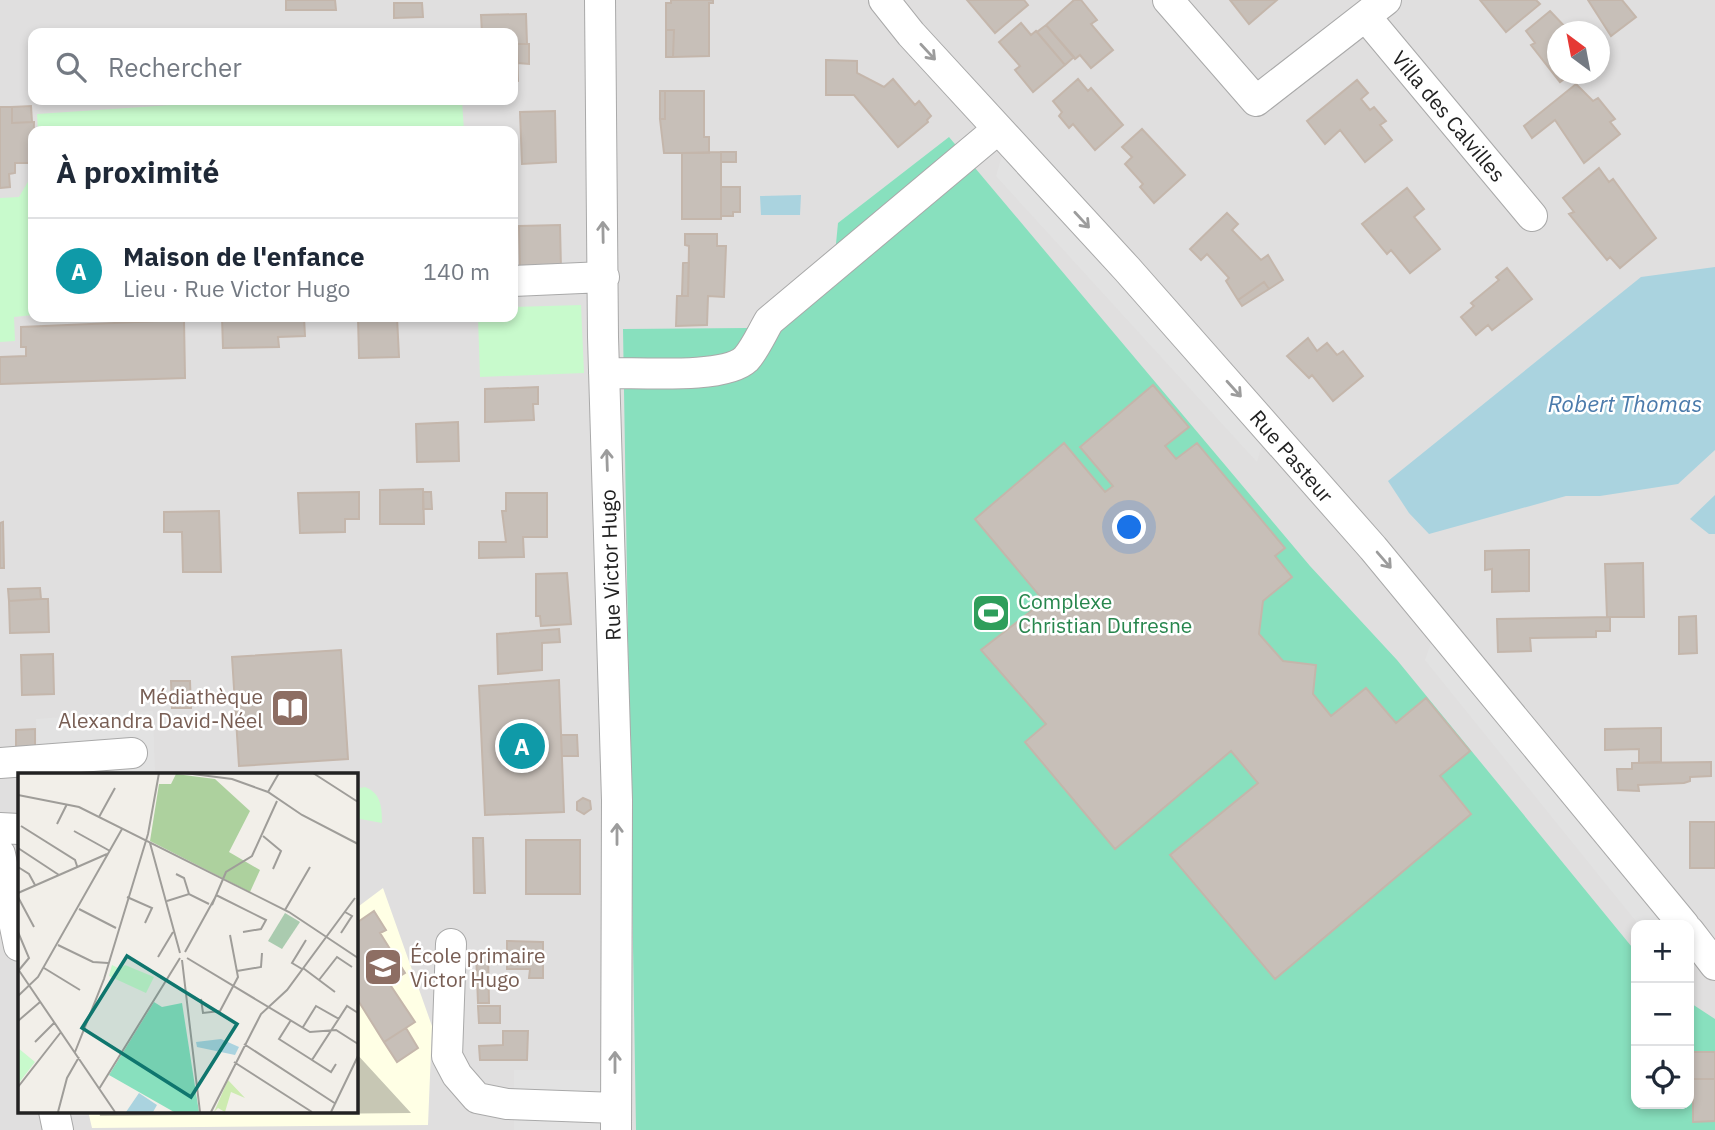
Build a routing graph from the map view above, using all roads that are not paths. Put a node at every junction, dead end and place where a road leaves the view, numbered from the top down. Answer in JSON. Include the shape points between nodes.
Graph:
{"nodes":[{"id":1,"x":600,"y":0,"type":"edge"},
{"id":2,"x":884,"y":0,"type":"edge"},
{"id":3,"x":1168,"y":0,"type":"edge"},
{"id":4,"x":1376,"y":8,"type":"edge"},
{"id":5,"x":998,"y":129,"type":"junction"},
{"id":6,"x":1532,"y":216,"type":"dead end"},
{"id":7,"x":604,"y":277,"type":"junction"},
{"id":8,"x":518,"y":281,"type":"edge"},
{"id":9,"x":604,"y":373,"type":"junction"},
{"id":10,"x":132,"y":753,"type":"dead end"},
{"id":11,"x":0,"y":762,"type":"edge"},
{"id":12,"x":0,"y":828,"type":"edge"},
{"id":13,"x":18,"y":829,"type":"edge"},
{"id":14,"x":0,"y":854,"type":"edge"},
{"id":15,"x":1680,"y":920,"type":"edge"},
{"id":16,"x":1694,"y":937,"type":"edge"},
{"id":17,"x":18,"y":941,"type":"edge"},
{"id":18,"x":451,"y":944,"type":"dead end"},
{"id":19,"x":1715,"y":965,"type":"edge"},
{"id":20,"x":54,"y":1112,"type":"edge"},
{"id":21,"x":616,"y":1119,"type":"edge"},
{"id":22,"x":58,"y":1130,"type":"edge"}],
"edges":[{"from":7,"to":1,"type":"street","name":"Rue Victor Hugo","one_way":true},
{"from":2,"to":5,"type":"street","name":"Rue Pasteur","one_way":true},
{"from":3,"to":4,"type":"street","via":[[1256,101]]},
{"from":4,"to":6,"type":"street","name":"Villa des Calvilles"},
{"from":5,"to":9,"type":"street","via":[[769,321],[745,359],[731,368]]},
{"from":5,"to":15,"type":"street","name":"Rue Pasteur","one_way":true,"via":[[1389,566]]},
{"from":7,"to":8,"type":"street"},
{"from":7,"to":9,"type":"street","name":"Rue Victor Hugo"},
{"from":21,"to":9,"type":"street","name":"Rue Victor Hugo","one_way":true,"via":[[617,800]]},
{"from":10,"to":11,"type":"street"},
{"from":12,"to":13,"type":"street"},
{"from":14,"to":17,"type":"street"},
{"from":16,"to":19,"type":"street"},
{"from":18,"to":21,"type":"street","via":[[447,1056],[477,1098]]},
{"from":20,"to":22,"type":"street"}]}
